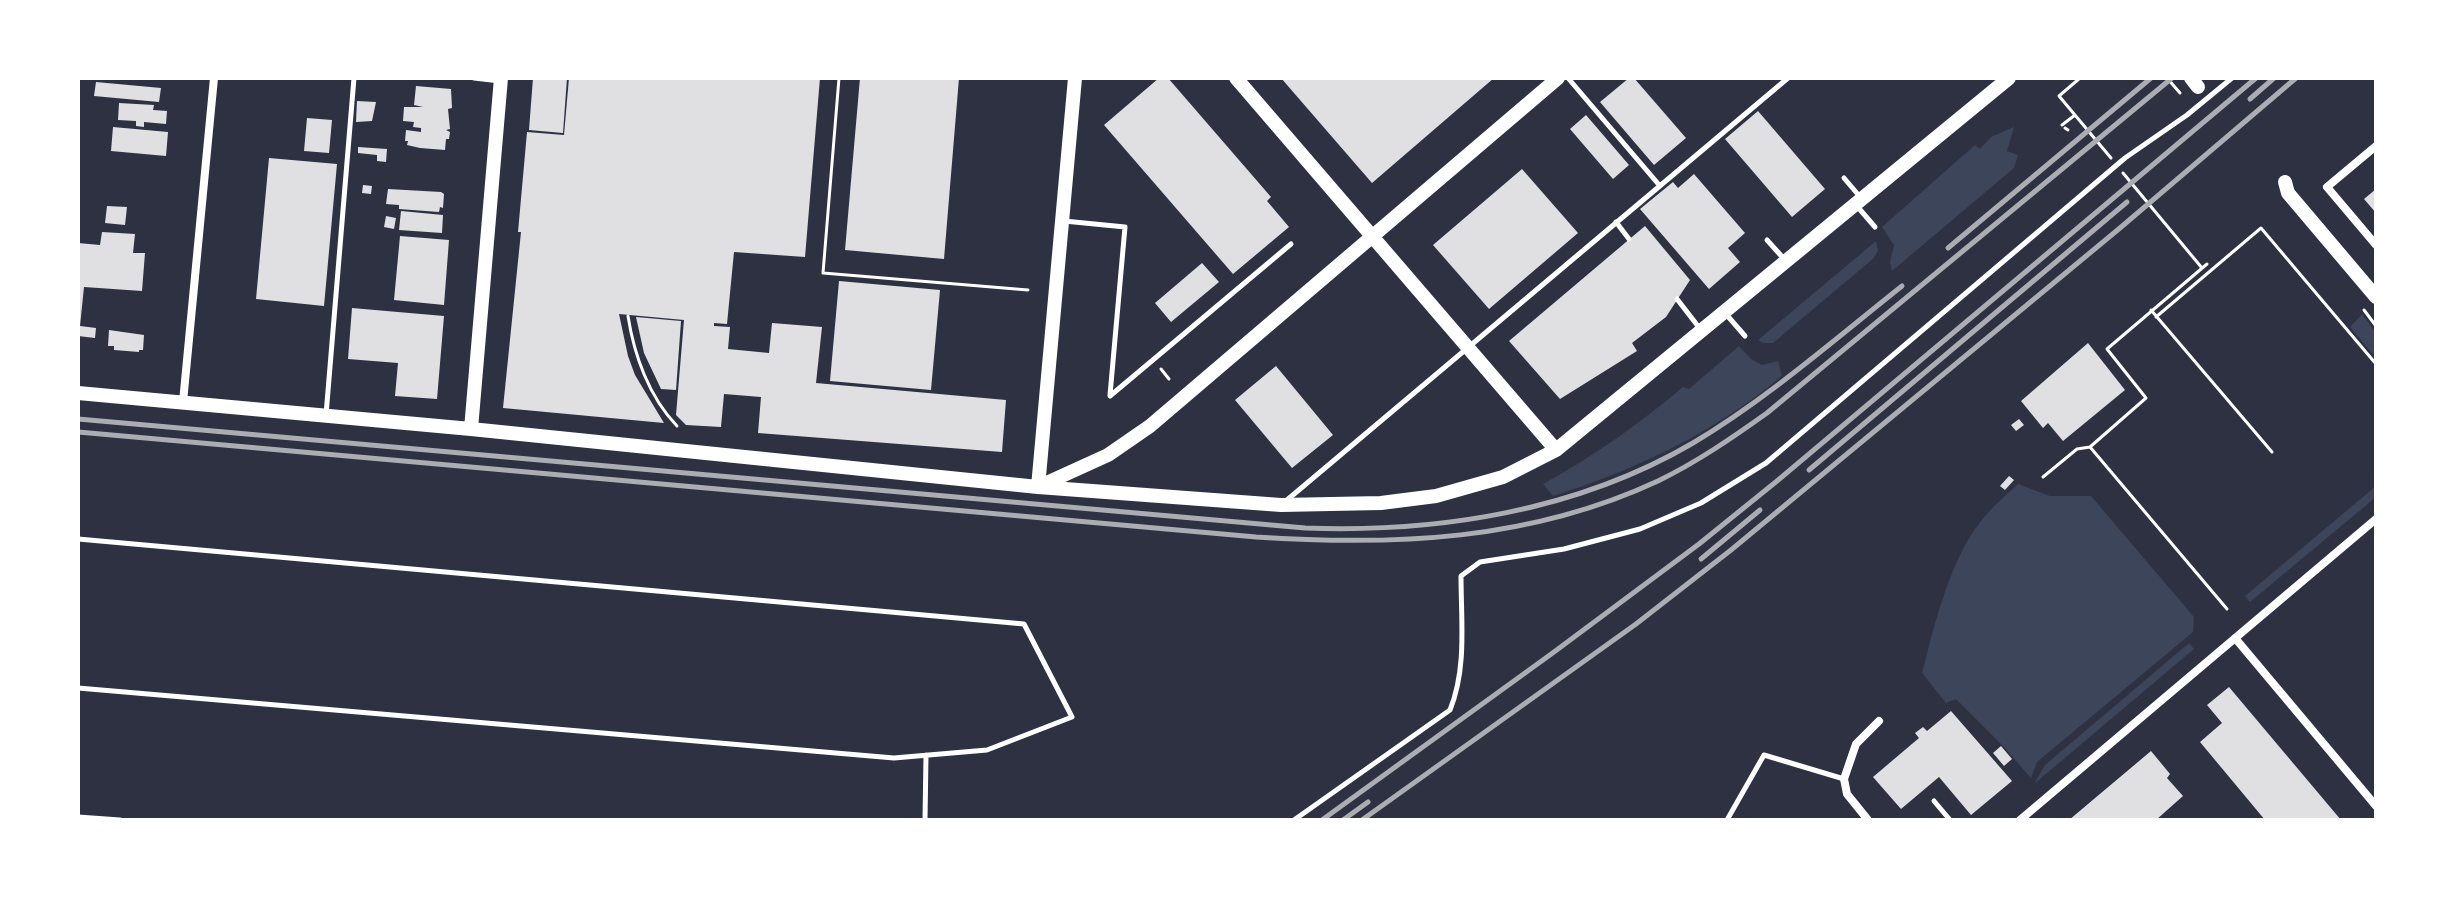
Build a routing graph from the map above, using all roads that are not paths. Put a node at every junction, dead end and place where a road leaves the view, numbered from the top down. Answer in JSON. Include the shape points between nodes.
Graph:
{"nodes":[{"id":1,"x":214,"y":78,"type":"edge"},
{"id":2,"x":354,"y":78,"type":"edge"},
{"id":3,"x":474,"y":78,"type":"edge"},
{"id":4,"x":1075,"y":78,"type":"edge"},
{"id":5,"x":1236,"y":78,"type":"edge"},
{"id":6,"x":1558,"y":78,"type":"edge"},
{"id":7,"x":1568,"y":78,"type":"edge"},
{"id":8,"x":1788,"y":78,"type":"edge"},
{"id":9,"x":2009,"y":78,"type":"edge"},
{"id":10,"x":2232,"y":78,"type":"edge"},
{"id":11,"x":501,"y":79,"type":"edge"},
{"id":12,"x":2376,"y":146,"type":"edge"},
{"id":13,"x":1844,"y":178,"type":"dead end"},
{"id":14,"x":1660,"y":186,"type":"junction"},
{"id":15,"x":2283,"y":188,"type":"dead end"},
{"id":16,"x":1859,"y":202,"type":"junction"},
{"id":17,"x":1062,"y":221,"type":"junction"},
{"id":18,"x":1616,"y":222,"type":"junction"},
{"id":19,"x":1875,"y":227,"type":"dead end"},
{"id":20,"x":1372,"y":237,"type":"junction"},
{"id":21,"x":1629,"y":239,"type":"dead end"},
{"id":22,"x":1767,"y":240,"type":"dead end"},
{"id":23,"x":1291,"y":244,"type":"dead end"},
{"id":24,"x":2376,"y":245,"type":"edge"},
{"id":25,"x":1786,"y":261,"type":"junction"},
{"id":26,"x":2376,"y":297,"type":"edge"},
{"id":27,"x":1677,"y":299,"type":"dead end"},
{"id":28,"x":1724,"y":312,"type":"junction"},
{"id":29,"x":1702,"y":330,"type":"junction"},
{"id":30,"x":1745,"y":336,"type":"dead end"},
{"id":31,"x":1468,"y":348,"type":"junction"},
{"id":32,"x":78,"y":393,"type":"edge"},
{"id":33,"x":183,"y":402,"type":"junction"},
{"id":34,"x":326,"y":415,"type":"junction"},
{"id":35,"x":471,"y":429,"type":"junction"},
{"id":36,"x":1556,"y":450,"type":"junction"},
{"id":37,"x":1038,"y":487,"type":"junction"},
{"id":38,"x":1281,"y":505,"type":"junction"},
{"id":39,"x":2376,"y":519,"type":"edge"},
{"id":40,"x":78,"y":539,"type":"edge"},
{"id":41,"x":2235,"y":638,"type":"junction"},
{"id":42,"x":78,"y":688,"type":"edge"},
{"id":43,"x":1879,"y":721,"type":"dead end"},
{"id":44,"x":926,"y":755,"type":"junction"},
{"id":45,"x":1844,"y":779,"type":"junction"},
{"id":46,"x":1934,"y":801,"type":"dead end"},
{"id":47,"x":2376,"y":806,"type":"edge"},
{"id":48,"x":78,"y":817,"type":"edge"},
{"id":49,"x":120,"y":820,"type":"edge"},
{"id":50,"x":925,"y":820,"type":"edge"},
{"id":51,"x":1294,"y":820,"type":"edge"},
{"id":52,"x":1727,"y":820,"type":"edge"},
{"id":53,"x":1868,"y":820,"type":"edge"},
{"id":54,"x":1950,"y":820,"type":"edge"},
{"id":55,"x":2020,"y":820,"type":"edge"}],
"edges":[{"from":1,"to":33,"type":"street"},
{"from":2,"to":34,"type":"lane"},
{"from":3,"to":11,"type":"lane"},
{"from":4,"to":17,"type":"street"},
{"from":5,"to":20,"type":"street"},
{"from":6,"to":20,"type":"street"},
{"from":7,"to":14,"type":"lane"},
{"from":8,"to":14,"type":"lane"},
{"from":9,"to":16,"type":"street"},
{"from":10,"to":51,"type":"lane","via":[[2125,158],[1766,463],[1701,503],[1640,529],[1564,549],[1480,562],[1461,576],[1462,662],[1450,710]]},
{"from":11,"to":35,"type":"street"},
{"from":12,"to":24,"type":"street","via":[[2327,187]]},
{"from":13,"to":16,"type":"lane"},
{"from":14,"to":18,"type":"lane"},
{"from":15,"to":26,"type":"street"},
{"from":16,"to":19,"type":"lane"},
{"from":16,"to":25,"type":"street"},
{"from":17,"to":23,"type":"lane","via":[[1125,227],[1110,396]]},
{"from":17,"to":37,"type":"street"},
{"from":18,"to":21,"type":"lane"},
{"from":18,"to":31,"type":"lane"},
{"from":20,"to":31,"type":"street"},
{"from":20,"to":37,"type":"street","via":[[1150,426],[1108,455]]},
{"from":22,"to":25,"type":"lane"},
{"from":25,"to":28,"type":"street"},
{"from":27,"to":29,"type":"lane"},
{"from":28,"to":29,"type":"street"},
{"from":28,"to":30,"type":"lane"},
{"from":29,"to":36,"type":"street"},
{"from":31,"to":36,"type":"street"},
{"from":31,"to":38,"type":"lane"},
{"from":32,"to":33,"type":"street"},
{"from":33,"to":34,"type":"street"},
{"from":34,"to":35,"type":"street"},
{"from":35,"to":37,"type":"street"},
{"from":36,"to":38,"type":"street","via":[[1503,477],[1436,496]]},
{"from":37,"to":38,"type":"street"},
{"from":39,"to":41,"type":"street"},
{"from":40,"to":44,"type":"lane","via":[[1024,624],[1072,717],[987,750]]},
{"from":41,"to":47,"type":"street"},
{"from":41,"to":55,"type":"street"},
{"from":42,"to":44,"type":"lane","via":[[894,758]]},
{"from":43,"to":45,"type":"street","via":[[1856,744]]},
{"from":44,"to":50,"type":"lane"},
{"from":45,"to":52,"type":"lane","via":[[1764,755]]},
{"from":45,"to":53,"type":"street","via":[[1847,794]]},
{"from":46,"to":54,"type":"lane"},
{"from":48,"to":49,"type":"lane"}]}
